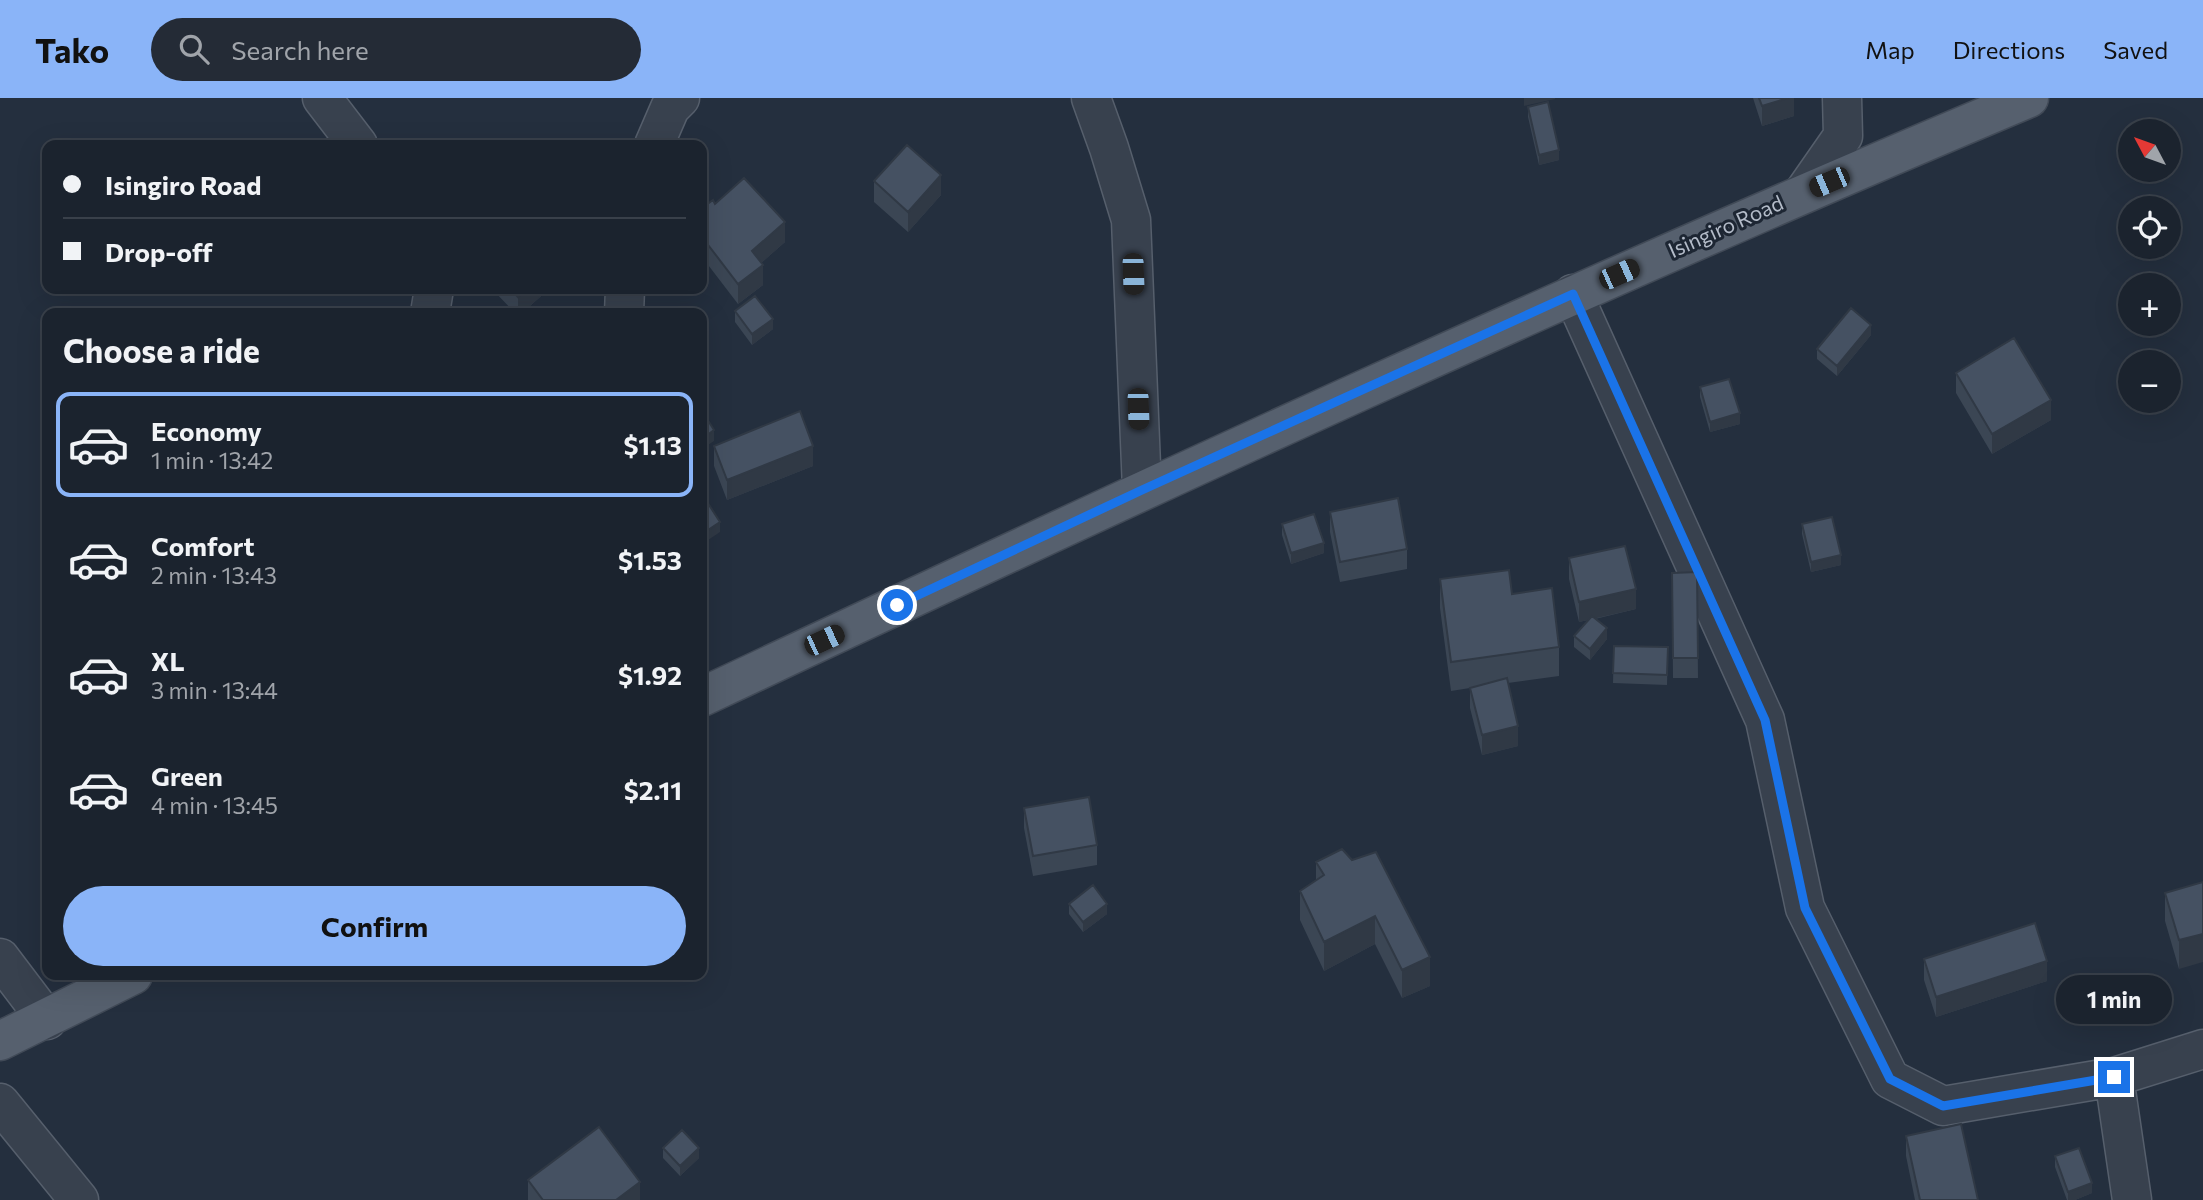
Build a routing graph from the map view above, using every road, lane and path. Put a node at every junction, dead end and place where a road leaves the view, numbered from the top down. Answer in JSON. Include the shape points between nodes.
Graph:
{"nodes":[{"id":1,"x":322,"y":98,"type":"edge"},
{"id":2,"x":680,"y":98,"type":"edge"},
{"id":3,"x":1091,"y":98,"type":"edge"},
{"id":4,"x":1842,"y":98,"type":"edge"},
{"id":5,"x":2029,"y":98,"type":"edge"},
{"id":6,"x":354,"y":140,"type":"edge"},
{"id":7,"x":655,"y":140,"type":"edge"},
{"id":8,"x":1804,"y":192,"type":"junction"},
{"id":9,"x":1573,"y":294,"type":"junction"},
{"id":10,"x":1142,"y":490,"type":"junction"},
{"id":11,"x":707,"y":695,"type":"edge"},
{"id":12,"x":0,"y":958,"type":"edge"},
{"id":13,"x":123,"y":980,"type":"edge"},
{"id":14,"x":47,"y":1020,"type":"junction"},
{"id":15,"x":0,"y":1041,"type":"edge"},
{"id":16,"x":2203,"y":1049,"type":"edge"},
{"id":17,"x":2114,"y":1077,"type":"junction"},
{"id":18,"x":0,"y":1103,"type":"edge"},
{"id":19,"x":79,"y":1200,"type":"edge"},
{"id":20,"x":2132,"y":1200,"type":"edge"}],
"edges":[{"from":1,"to":6,"type":"street"},
{"from":2,"to":7,"type":"street","via":[[670,108]]},
{"from":3,"to":10,"type":"street","via":[[1130,220]]},
{"from":4,"to":8,"type":"street","via":[[1843,136]]},
{"from":5,"to":8,"type":"main road","name":"Isingiro Road"},
{"from":8,"to":9,"type":"main road","name":"Isingiro Road"},
{"from":9,"to":10,"type":"main road","name":"Isingiro Road"},
{"from":9,"to":17,"type":"street","via":[[1765,720],[1805,908],[1890,1079],[1943,1106]]},
{"from":10,"to":11,"type":"main road","name":"Isingiro Road"},
{"from":12,"to":14,"type":"street"},
{"from":13,"to":14,"type":"main road"},
{"from":14,"to":15,"type":"main road"},
{"from":16,"to":17,"type":"street"},
{"from":17,"to":20,"type":"street"},
{"from":18,"to":19,"type":"street"}]}
